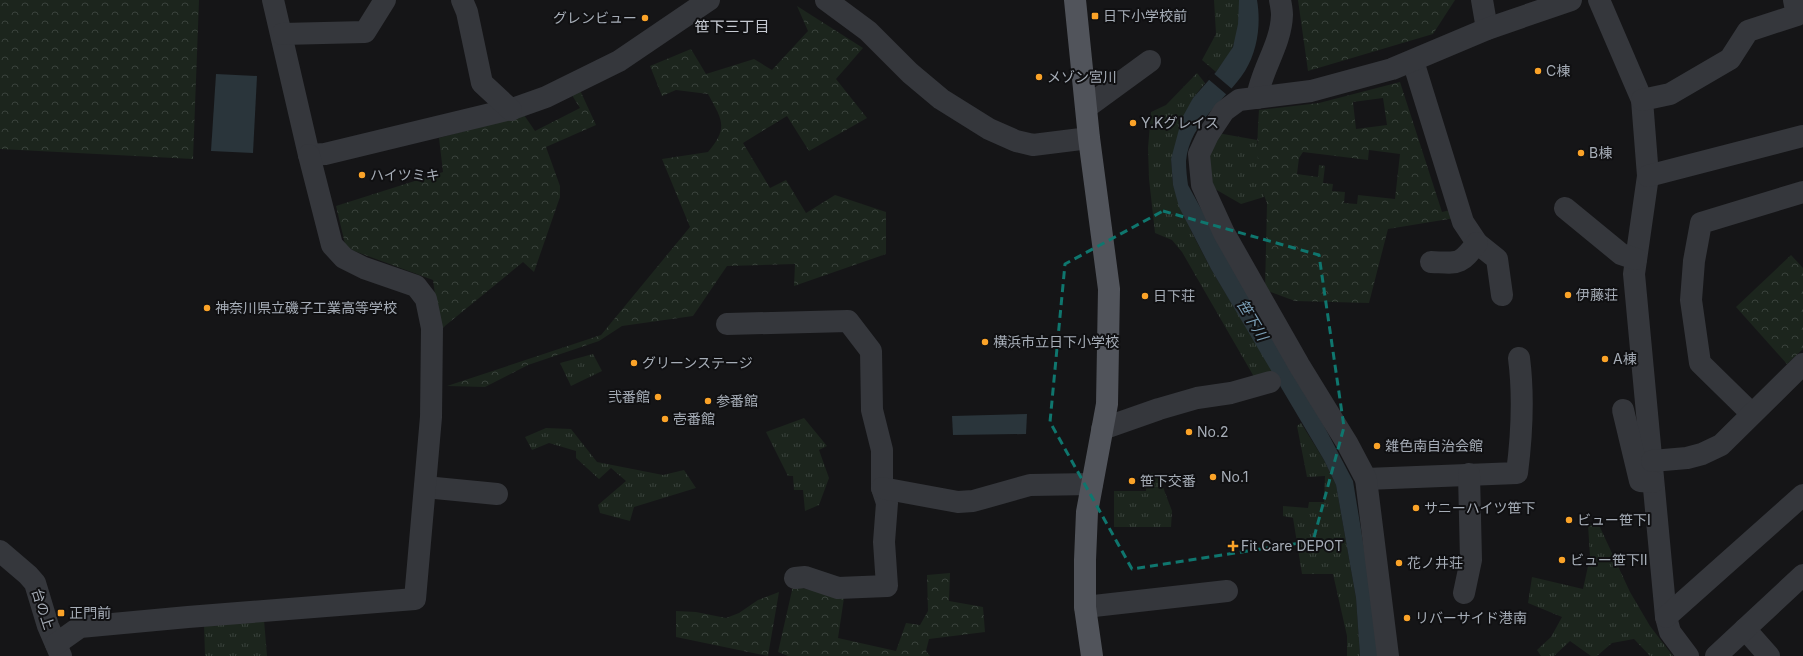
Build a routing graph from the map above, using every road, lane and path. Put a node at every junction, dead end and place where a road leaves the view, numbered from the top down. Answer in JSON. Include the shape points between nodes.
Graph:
{"nodes":[{"id":1,"x":273,"y":0,"type":"edge"},
{"id":2,"x":386,"y":0,"type":"edge"},
{"id":3,"x":462,"y":0,"type":"edge"},
{"id":4,"x":826,"y":0,"type":"edge"},
{"id":5,"x":1075,"y":0,"type":"edge"},
{"id":6,"x":1280,"y":0,"type":"edge"},
{"id":7,"x":1482,"y":0,"type":"edge"},
{"id":8,"x":1571,"y":0,"type":"edge"},
{"id":9,"x":1599,"y":0,"type":"edge"},
{"id":10,"x":1794,"y":0,"type":"edge"},
{"id":11,"x":701,"y":2,"type":"edge"},
{"id":12,"x":1487,"y":29,"type":"junction"},
{"id":13,"x":282,"y":34,"type":"junction"},
{"id":14,"x":1150,"y":61,"type":"dead end"},
{"id":15,"x":1413,"y":61,"type":"junction"},
{"id":16,"x":1257,"y":98,"type":"junction"},
{"id":17,"x":1642,"y":100,"type":"junction"},
{"id":18,"x":1087,"y":107,"type":"junction"},
{"id":19,"x":511,"y":110,"type":"junction"},
{"id":20,"x":1803,"y":136,"type":"edge"},
{"id":21,"x":1089,"y":138,"type":"junction"},
{"id":22,"x":310,"y":155,"type":"junction"},
{"id":23,"x":1648,"y":176,"type":"junction"},
{"id":24,"x":1803,"y":192,"type":"edge"},
{"id":25,"x":1565,"y":208,"type":"dead end"},
{"id":26,"x":1478,"y":243,"type":"junction"},
{"id":27,"x":1636,"y":259,"type":"junction"},
{"id":28,"x":1431,"y":262,"type":"dead end"},
{"id":29,"x":1502,"y":295,"type":"dead end"},
{"id":30,"x":727,"y":324,"type":"dead end"},
{"id":31,"x":1519,"y":358,"type":"dead end"},
{"id":32,"x":1803,"y":364,"type":"edge"},
{"id":33,"x":1270,"y":382,"type":"dead end"},
{"id":34,"x":1623,"y":410,"type":"dead end"},
{"id":35,"x":1751,"y":413,"type":"junction"},
{"id":36,"x":1102,"y":429,"type":"junction"},
{"id":37,"x":1652,"y":460,"type":"junction"},
{"id":38,"x":1469,"y":474,"type":"junction"},
{"id":39,"x":1366,"y":479,"type":"junction"},
{"id":40,"x":1654,"y":482,"type":"junction"},
{"id":41,"x":1092,"y":484,"type":"junction"},
{"id":42,"x":425,"y":487,"type":"junction"},
{"id":43,"x":882,"y":488,"type":"junction"},
{"id":44,"x":497,"y":494,"type":"dead end"},
{"id":45,"x":1803,"y":495,"type":"edge"},
{"id":46,"x":0,"y":551,"type":"edge"},
{"id":47,"x":1803,"y":575,"type":"edge"},
{"id":48,"x":795,"y":578,"type":"dead end"},
{"id":49,"x":1227,"y":591,"type":"dead end"},
{"id":50,"x":1464,"y":593,"type":"dead end"},
{"id":51,"x":1085,"y":607,"type":"junction"},
{"id":52,"x":1666,"y":617,"type":"junction"},
{"id":53,"x":1745,"y":629,"type":"junction"},
{"id":54,"x":59,"y":650,"type":"edge"},
{"id":55,"x":1092,"y":656,"type":"edge"},
{"id":56,"x":1388,"y":656,"type":"edge"},
{"id":57,"x":1688,"y":656,"type":"edge"},
{"id":58,"x":1716,"y":656,"type":"edge"},
{"id":59,"x":1769,"y":656,"type":"edge"}],
"edges":[{"from":1,"to":13,"type":"street"},
{"from":2,"to":13,"type":"street","via":[[365,32]]},
{"from":3,"to":19,"type":"street","via":[[467,12],[482,83]]},
{"from":4,"to":21,"type":"street","via":[[868,31],[910,73],[942,99],[988,129],[1033,145]]},
{"from":5,"to":18,"type":"main road"},
{"from":6,"to":16,"type":"street","via":[[1282,15],[1278,37],[1259,85]]},
{"from":7,"to":12,"type":"street"},
{"from":8,"to":12,"type":"street"},
{"from":9,"to":17,"type":"street"},
{"from":10,"to":17,"type":"street","via":[[1797,15],[1748,31],[1730,59],[1670,94]]},
{"from":11,"to":19,"type":"street","via":[[619,61],[546,97]]},
{"from":12,"to":15,"type":"street"},
{"from":13,"to":22,"type":"street"},
{"from":14,"to":18,"type":"street"},
{"from":15,"to":16,"type":"street","via":[[1311,91]]},
{"from":15,"to":26,"type":"street","via":[[1463,222]]},
{"from":16,"to":39,"type":"street","via":[[1239,100],[1224,111],[1208,135],[1200,154],[1202,185],[1224,233]]},
{"from":17,"to":23,"type":"street"},
{"from":18,"to":21,"type":"main road"},
{"from":19,"to":22,"type":"street","via":[[325,154]]},
{"from":20,"to":23,"type":"street"},
{"from":21,"to":36,"type":"main road","via":[[1109,289],[1107,404]]},
{"from":22,"to":42,"type":"street","via":[[332,245],[344,258],[364,268],[416,286],[426,299],[432,335],[431,417]]},
{"from":23,"to":27,"type":"street"},
{"from":24,"to":35,"type":"street","via":[[1701,223],[1694,261],[1691,300],[1700,363]]},
{"from":25,"to":27,"type":"street","via":[[1621,254]]},
{"from":26,"to":28,"type":"street","via":[[1465,258],[1457,262]]},
{"from":26,"to":29,"type":"street","via":[[1497,259]]},
{"from":27,"to":37,"type":"street","via":[[1634,274]]},
{"from":30,"to":43,"type":"street","via":[[848,321],[872,351],[872,410],[882,450]]},
{"from":31,"to":38,"type":"street","via":[[1522,434],[1517,473]]},
{"from":32,"to":35,"type":"street"},
{"from":33,"to":36,"type":"street","via":[[1231,393],[1197,398]]},
{"from":34,"to":40,"type":"street","via":[[1640,481]]},
{"from":35,"to":37,"type":"street","via":[[1721,444],[1702,454],[1687,458]]},
{"from":36,"to":41,"type":"main road"},
{"from":37,"to":40,"type":"street"},
{"from":38,"to":39,"type":"street"},
{"from":38,"to":50,"type":"street","via":[[1471,560]]},
{"from":39,"to":56,"type":"street"},
{"from":40,"to":52,"type":"street"},
{"from":41,"to":43,"type":"street","via":[[1030,485],[973,501],[958,502]]},
{"from":41,"to":51,"type":"main road","via":[[1087,519]]},
{"from":42,"to":44,"type":"street"},
{"from":42,"to":54,"type":"street","via":[[415,599],[80,627]]},
{"from":43,"to":48,"type":"street","via":[[887,503],[884,542],[888,586],[838,588],[805,577]]},
{"from":45,"to":52,"type":"street"},
{"from":46,"to":54,"type":"street","name":"台の上","via":[[35,582],[48,626]]},
{"from":47,"to":53,"type":"street"},
{"from":49,"to":51,"type":"street"},
{"from":51,"to":55,"type":"main road"},
{"from":52,"to":57,"type":"street","via":[[1670,632]]},
{"from":53,"to":58,"type":"street"},
{"from":53,"to":59,"type":"street"}]}
